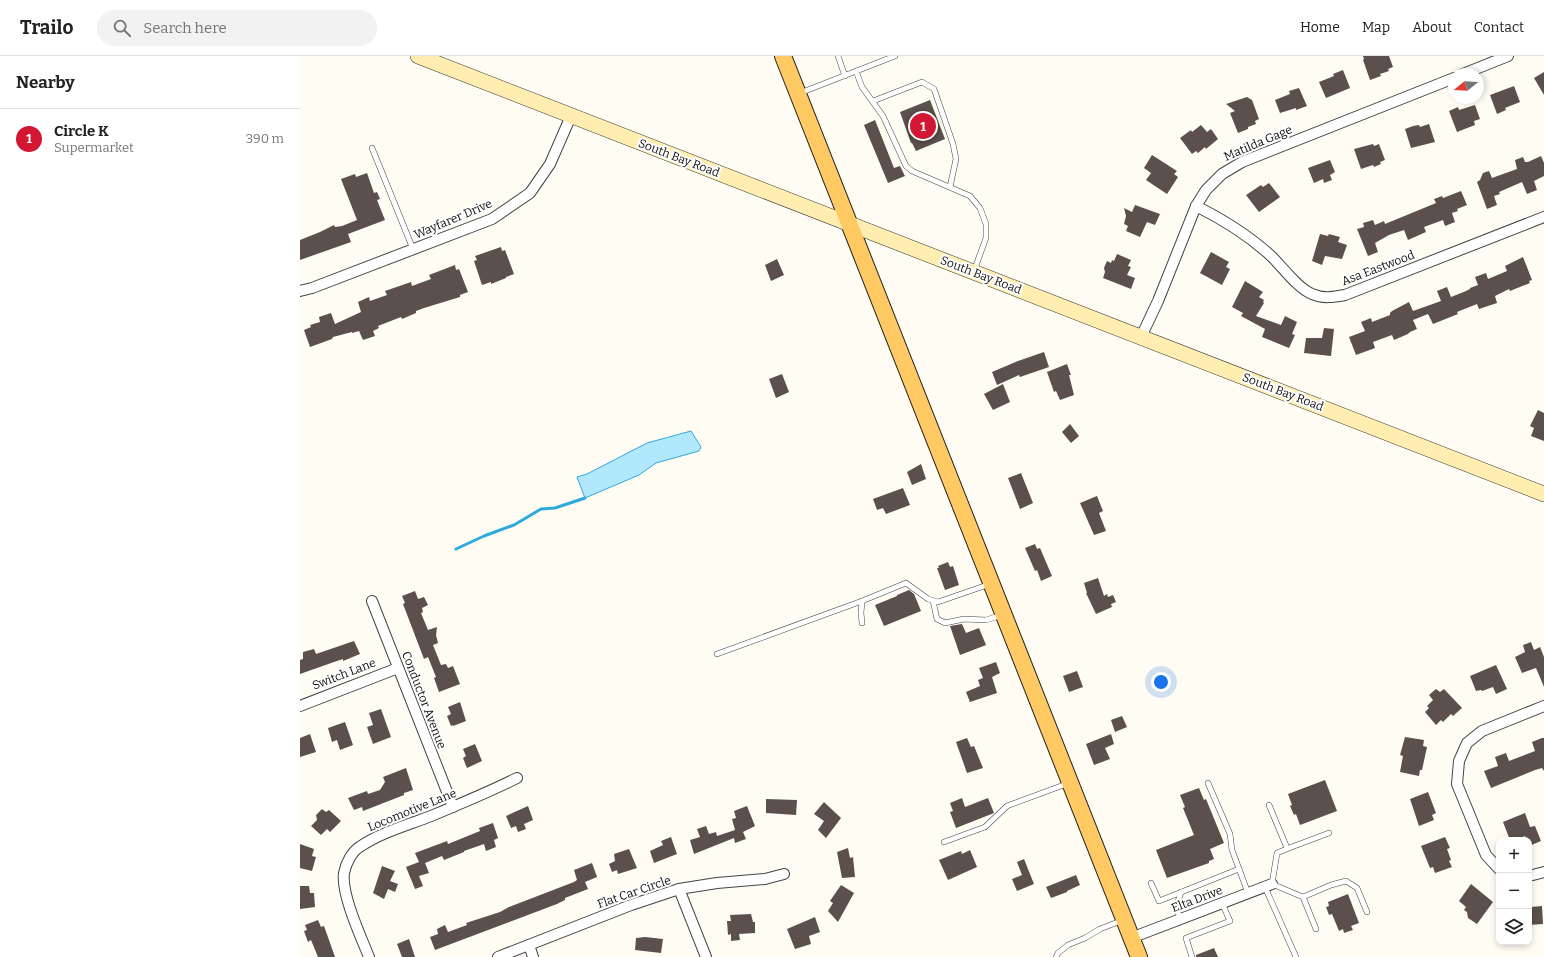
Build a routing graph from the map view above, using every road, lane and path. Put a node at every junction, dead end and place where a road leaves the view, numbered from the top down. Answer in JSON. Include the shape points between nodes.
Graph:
{"nodes":[{"id":1,"x":418,"y":56,"type":"edge"},
{"id":2,"x":783,"y":56,"type":"edge"},
{"id":3,"x":838,"y":56,"type":"edge"},
{"id":4,"x":895,"y":56,"type":"edge"},
{"id":5,"x":1508,"y":56,"type":"edge"},
{"id":6,"x":1478,"y":68,"type":"edge"},
{"id":7,"x":856,"y":71,"type":"junction"},
{"id":8,"x":845,"y":76,"type":"junction"},
{"id":9,"x":1448,"y":80,"type":"edge"},
{"id":10,"x":798,"y":94,"type":"junction"},
{"id":11,"x":873,"y":101,"type":"junction"},
{"id":12,"x":571,"y":116,"type":"junction"},
{"id":13,"x":372,"y":148,"type":"dead end"},
{"id":14,"x":950,"y":187,"type":"junction"},
{"id":15,"x":1196,"y":206,"type":"junction"},
{"id":16,"x":1544,"y":217,"type":"edge"},
{"id":17,"x":849,"y":224,"type":"junction"},
{"id":18,"x":413,"y":250,"type":"junction"},
{"id":19,"x":973,"y":272,"type":"junction"},
{"id":20,"x":300,"y":291,"type":"edge"},
{"id":21,"x":1141,"y":337,"type":"junction"},
{"id":22,"x":1544,"y":494,"type":"edge"},
{"id":23,"x":991,"y":584,"type":"junction"},
{"id":24,"x":372,"y":601,"type":"dead end"},
{"id":25,"x":862,"y":601,"type":"junction"},
{"id":26,"x":933,"y":601,"type":"junction"},
{"id":27,"x":1003,"y":615,"type":"junction"},
{"id":28,"x":862,"y":623,"type":"dead end"},
{"id":29,"x":717,"y":654,"type":"dead end"},
{"id":30,"x":398,"y":668,"type":"junction"},
{"id":31,"x":300,"y":706,"type":"edge"},
{"id":32,"x":1544,"y":706,"type":"edge"},
{"id":33,"x":517,"y":778,"type":"dead end"},
{"id":34,"x":1070,"y":782,"type":"junction"},
{"id":35,"x":1208,"y":783,"type":"dead end"},
{"id":36,"x":1268,"y":805,"type":"dead end"},
{"id":37,"x":453,"y":807,"type":"junction"},
{"id":38,"x":1329,"y":833,"type":"dead end"},
{"id":39,"x":944,"y":842,"type":"dead end"},
{"id":40,"x":1287,"y":848,"type":"junction"},
{"id":41,"x":1496,"y":866,"type":"edge"},
{"id":42,"x":1239,"y":870,"type":"junction"},
{"id":43,"x":1544,"y":872,"type":"edge"},
{"id":44,"x":784,"y":874,"type":"dead end"},
{"id":45,"x":1532,"y":875,"type":"edge"},
{"id":46,"x":1151,"y":883,"type":"dead end"},
{"id":47,"x":1268,"y":885,"type":"junction"},
{"id":48,"x":679,"y":889,"type":"junction"},
{"id":49,"x":1181,"y":892,"type":"junction"},
{"id":50,"x":1248,"y":893,"type":"junction"},
{"id":51,"x":1303,"y":897,"type":"junction"},
{"id":52,"x":1222,"y":903,"type":"junction"},
{"id":53,"x":1367,"y":912,"type":"dead end"},
{"id":54,"x":1181,"y":919,"type":"junction"},
{"id":55,"x":1124,"y":920,"type":"junction"},
{"id":56,"x":1316,"y":929,"type":"dead end"},
{"id":57,"x":1131,"y":938,"type":"junction"},
{"id":58,"x":529,"y":945,"type":"junction"},
{"id":59,"x":369,"y":957,"type":"edge"},
{"id":60,"x":498,"y":957,"type":"edge"},
{"id":61,"x":533,"y":957,"type":"edge"},
{"id":62,"x":706,"y":957,"type":"edge"},
{"id":63,"x":1056,"y":957,"type":"edge"},
{"id":64,"x":1139,"y":957,"type":"edge"},
{"id":65,"x":1192,"y":957,"type":"edge"},
{"id":66,"x":1296,"y":957,"type":"edge"}],
"edges":[{"from":1,"to":12,"type":"street","name":"South Bay Road"},
{"from":2,"to":10,"type":"main road"},
{"from":3,"to":8,"type":"lane"},
{"from":4,"to":7,"type":"lane"},
{"from":5,"to":6,"type":"street"},
{"from":7,"to":8,"type":"lane"},
{"from":7,"to":11,"type":"lane","via":[[862,87]]},
{"from":8,"to":10,"type":"lane"},
{"from":9,"to":15,"type":"street","name":"Matilda Gage","via":[[1242,162],[1222,174],[1206,190]]},
{"from":10,"to":17,"type":"main road"},
{"from":11,"to":14,"type":"lane","via":[[883,116],[906,166]]},
{"from":11,"to":14,"type":"lane","via":[[922,82],[934,90],[956,159]]},
{"from":12,"to":17,"type":"street","name":"South Bay Road"},
{"from":12,"to":18,"type":"street","name":"Wayfarer Drive","via":[[550,164],[530,193],[492,219]]},
{"from":13,"to":18,"type":"lane"},
{"from":14,"to":19,"type":"lane","via":[[970,196],[980,208],[986,224],[986,238]]},
{"from":15,"to":16,"type":"street","name":"Asa Eastwood","via":[[1237,229],[1269,254],[1310,294],[1331,298],[1345,295]]},
{"from":15,"to":21,"type":"street","name":"Matilda Gage"},
{"from":17,"to":19,"type":"street","name":"South Bay Road"},
{"from":17,"to":23,"type":"main road"},
{"from":18,"to":20,"type":"street","name":"Wayfarer Drive"},
{"from":19,"to":21,"type":"street","name":"South Bay Road"},
{"from":21,"to":22,"type":"street","name":"South Bay Road"},
{"from":23,"to":26,"type":"lane","via":[[938,602]]},
{"from":23,"to":27,"type":"main road"},
{"from":24,"to":30,"type":"street","name":"Conductor Avenue"},
{"from":25,"to":26,"type":"lane","via":[[906,583]]},
{"from":25,"to":28,"type":"lane"},
{"from":25,"to":29,"type":"lane"},
{"from":26,"to":27,"type":"lane","via":[[937,620],[945,623],[964,619],[986,620]]},
{"from":27,"to":34,"type":"main road"},
{"from":30,"to":31,"type":"street","name":"Switch Lane"},
{"from":30,"to":37,"type":"street","name":"Conductor Avenue"},
{"from":32,"to":41,"type":"street","via":[[1482,731],[1467,743],[1459,761],[1457,784],[1486,855]]},
{"from":33,"to":37,"type":"street","name":"Locomotive Lane"},
{"from":34,"to":39,"type":"lane","via":[[1007,806],[985,827]]},
{"from":34,"to":55,"type":"main road"},
{"from":35,"to":42,"type":"lane","via":[[1230,834]]},
{"from":36,"to":40,"type":"lane"},
{"from":37,"to":59,"type":"street","name":"Locomotive Lane","via":[[360,846],[346,865],[344,888]]},
{"from":38,"to":40,"type":"lane"},
{"from":40,"to":47,"type":"lane","via":[[1277,853]]},
{"from":42,"to":49,"type":"lane"},
{"from":42,"to":50,"type":"lane"},
{"from":43,"to":45,"type":"street"},
{"from":44,"to":48,"type":"street","name":"Flat Car Circle","via":[[765,879]]},
{"from":46,"to":49,"type":"lane","via":[[1159,901]]},
{"from":47,"to":50,"type":"street","name":"Elta Drive"},
{"from":47,"to":51,"type":"lane"},
{"from":47,"to":66,"type":"lane"},
{"from":48,"to":58,"type":"street","name":"Flat Car Circle"},
{"from":48,"to":62,"type":"street"},
{"from":49,"to":54,"type":"lane","via":[[1176,908]]},
{"from":50,"to":52,"type":"street","name":"Elta Drive"},
{"from":51,"to":53,"type":"lane","via":[[1346,881],[1357,888]]},
{"from":51,"to":56,"type":"lane"},
{"from":52,"to":54,"type":"street","name":"Elta Drive"},
{"from":52,"to":65,"type":"lane","via":[[1230,921],[1186,938]]},
{"from":54,"to":57,"type":"street","name":"Elta Drive"},
{"from":55,"to":57,"type":"main road"},
{"from":55,"to":63,"type":"lane","via":[[1068,945]]},
{"from":57,"to":64,"type":"main road"},
{"from":58,"to":60,"type":"street","name":"Flat Car Circle"},
{"from":58,"to":61,"type":"street"}]}
